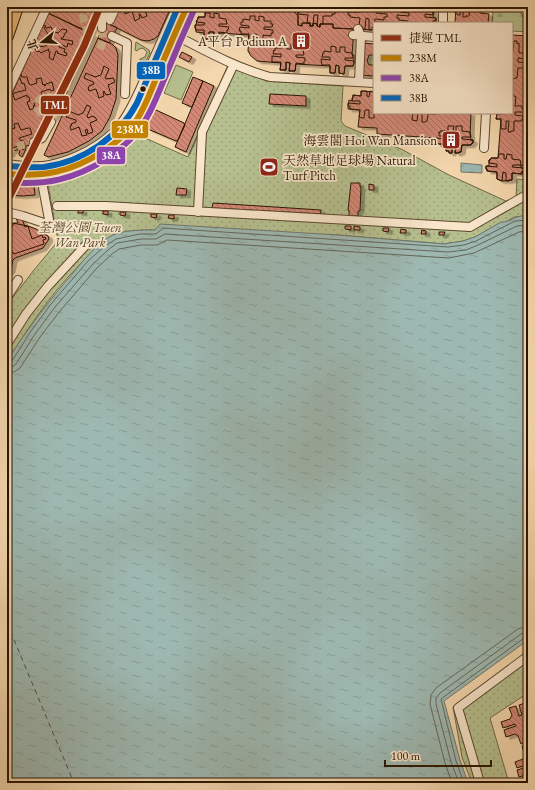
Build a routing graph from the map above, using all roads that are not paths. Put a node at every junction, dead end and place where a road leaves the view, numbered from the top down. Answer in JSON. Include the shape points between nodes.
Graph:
{"nodes":[{"id":1,"x":18,"y":7,"type":"edge"},
{"id":2,"x":47,"y":7,"type":"edge"},
{"id":3,"x":108,"y":7,"type":"edge"},
{"id":4,"x":116,"y":7,"type":"edge"},
{"id":5,"x":178,"y":7,"type":"edge"},
{"id":6,"x":187,"y":7,"type":"edge"},
{"id":7,"x":443,"y":7,"type":"edge"},
{"id":8,"x":110,"y":20,"type":"dead end"},
{"id":9,"x":443,"y":22,"type":"edge"},
{"id":10,"x":102,"y":28,"type":"tunnel mouth"},
{"id":11,"x":166,"y":31,"type":"junction"},
{"id":12,"x":174,"y":35,"type":"junction"},
{"id":13,"x":7,"y":36,"type":"edge"},
{"id":14,"x":112,"y":36,"type":"dead end"},
{"id":15,"x":373,"y":37,"type":"edge"},
{"id":16,"x":234,"y":64,"type":"junction"},
{"id":17,"x":359,"y":82,"type":"junction"},
{"id":18,"x":373,"y":83,"type":"edge"},
{"id":19,"x":7,"y":93,"type":"edge"},
{"id":20,"x":125,"y":94,"type":"dead end"},
{"id":21,"x":486,"y":114,"type":"edge"},
{"id":22,"x":51,"y":122,"type":"tunnel mouth"},
{"id":23,"x":34,"y":142,"type":"tunnel mouth"},
{"id":24,"x":484,"y":148,"type":"dead end"},
{"id":25,"x":7,"y":164,"type":"edge"},
{"id":26,"x":7,"y":174,"type":"edge"},
{"id":27,"x":42,"y":176,"type":"junction"},
{"id":28,"x":528,"y":194,"type":"edge"},
{"id":29,"x":57,"y":206,"type":"dead end"},
{"id":30,"x":7,"y":212,"type":"edge"},
{"id":31,"x":198,"y":212,"type":"junction"},
{"id":32,"x":85,"y":246,"type":"dead end"},
{"id":33,"x":18,"y":280,"type":"dead end"},
{"id":34,"x":7,"y":297,"type":"edge"},
{"id":35,"x":7,"y":344,"type":"edge"},
{"id":36,"x":528,"y":656,"type":"edge"},
{"id":37,"x":480,"y":783,"type":"edge"}],
"edges":[{"from":1,"to":13,"type":"highway"},
{"from":2,"to":19,"type":"street"},
{"from":3,"to":10,"type":"street","via":[[102,20]]},
{"from":4,"to":8,"type":"street"},
{"from":5,"to":11,"type":"street"},
{"from":6,"to":12,"type":"street"},
{"from":7,"to":9,"type":"street"},
{"from":11,"to":12,"type":"street"},
{"from":11,"to":25,"type":"street","via":[[126,116],[101,142],[66,161],[48,165]]},
{"from":12,"to":16,"type":"street"},
{"from":12,"to":27,"type":"street","via":[[148,97],[131,127],[114,144],[94,158],[75,168]]},
{"from":14,"to":20,"type":"street","via":[[127,43]]},
{"from":15,"to":17,"type":"street","via":[[357,33]]},
{"from":16,"to":17,"type":"street","via":[[270,77]]},
{"from":16,"to":31,"type":"street","via":[[205,132]]},
{"from":17,"to":18,"type":"street"},
{"from":21,"to":24,"type":"street"},
{"from":22,"to":23,"type":"street","via":[[42,138]]},
{"from":26,"to":27,"type":"street"},
{"from":27,"to":30,"type":"street","via":[[50,225]]},
{"from":28,"to":31,"type":"street","via":[[470,227]]},
{"from":29,"to":31,"type":"street","via":[[106,206]]},
{"from":32,"to":35,"type":"street","via":[[48,286]]},
{"from":33,"to":34,"type":"street"},
{"from":36,"to":37,"type":"street","via":[[458,708]]}]}
